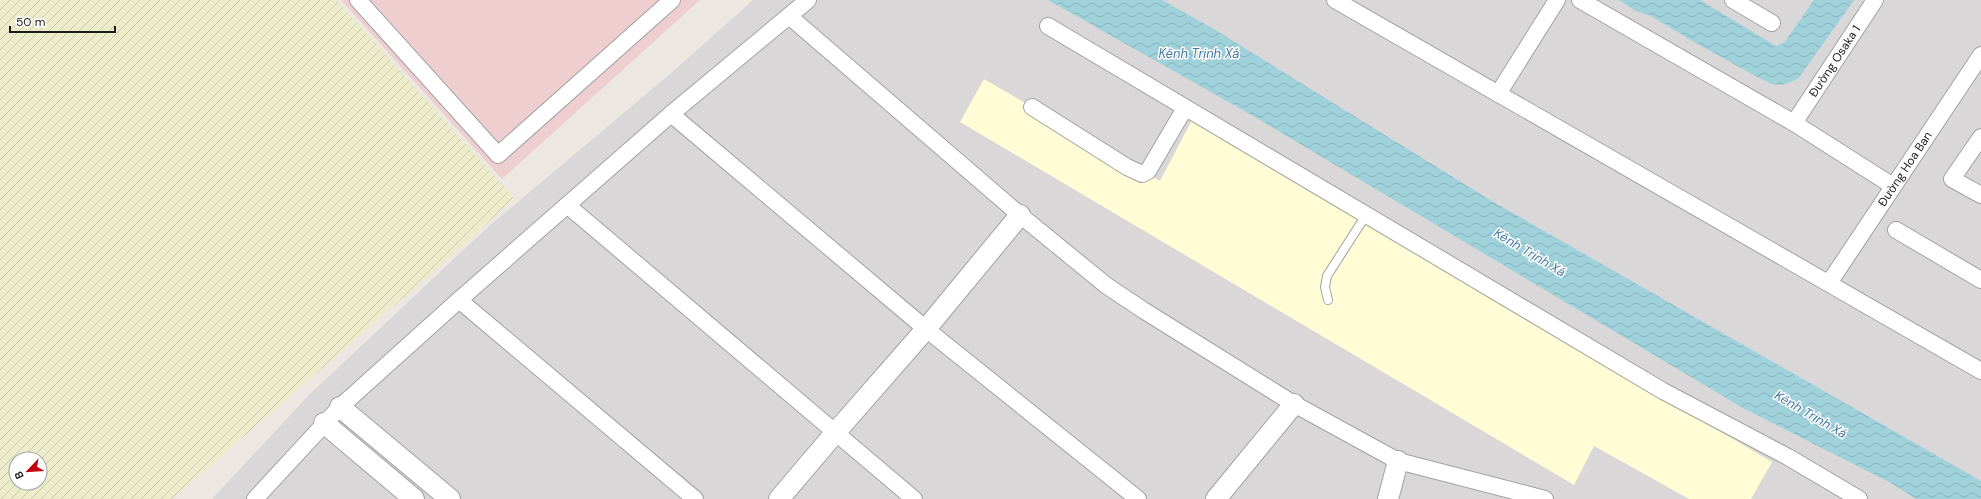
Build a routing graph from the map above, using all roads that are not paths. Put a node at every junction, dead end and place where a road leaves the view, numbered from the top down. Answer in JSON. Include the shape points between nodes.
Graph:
{"nodes":[{"id":1,"x":358,"y":0,"type":"edge"},
{"id":2,"x":672,"y":0,"type":"edge"},
{"id":3,"x":808,"y":0,"type":"edge"},
{"id":4,"x":1335,"y":0,"type":"edge"},
{"id":5,"x":1557,"y":0,"type":"edge"},
{"id":6,"x":1580,"y":0,"type":"edge"},
{"id":7,"x":1733,"y":0,"type":"edge"},
{"id":8,"x":1875,"y":0,"type":"edge"},
{"id":9,"x":789,"y":16,"type":"junction"},
{"id":10,"x":1772,"y":23,"type":"dead end"},
{"id":11,"x":1048,"y":26,"type":"dead end"},
{"id":12,"x":1981,"y":55,"type":"edge"},
{"id":13,"x":1498,"y":94,"type":"junction"},
{"id":14,"x":1032,"y":107,"type":"dead end"},
{"id":15,"x":1185,"y":108,"type":"junction"},
{"id":16,"x":671,"y":114,"type":"junction"},
{"id":17,"x":1794,"y":123,"type":"junction"},
{"id":18,"x":1981,"y":137,"type":"edge"},
{"id":19,"x":1893,"y":186,"type":"junction"},
{"id":20,"x":1981,"y":195,"type":"edge"},
{"id":21,"x":567,"y":205,"type":"junction"},
{"id":22,"x":1020,"y":215,"type":"junction"},
{"id":23,"x":1366,"y":215,"type":"junction"},
{"id":24,"x":1896,"y":230,"type":"dead end"},
{"id":25,"x":1981,"y":280,"type":"edge"},
{"id":26,"x":1829,"y":283,"type":"junction"},
{"id":27,"x":459,"y":300,"type":"junction"},
{"id":28,"x":1328,"y":300,"type":"dead end"},
{"id":29,"x":926,"y":329,"type":"junction"},
{"id":30,"x":1981,"y":370,"type":"edge"},
{"id":31,"x":1294,"y":404,"type":"junction"},
{"id":32,"x":340,"y":407,"type":"junction"},
{"id":33,"x":324,"y":423,"type":"junction"},
{"id":34,"x":835,"y":433,"type":"junction"},
{"id":35,"x":1398,"y":461,"type":"junction"},
{"id":36,"x":255,"y":499,"type":"edge"},
{"id":37,"x":414,"y":499,"type":"edge"},
{"id":38,"x":450,"y":499,"type":"edge"},
{"id":39,"x":695,"y":499,"type":"edge"},
{"id":40,"x":779,"y":499,"type":"edge"},
{"id":41,"x":914,"y":499,"type":"edge"},
{"id":42,"x":1138,"y":499,"type":"edge"},
{"id":43,"x":1216,"y":499,"type":"edge"},
{"id":44,"x":1388,"y":499,"type":"edge"},
{"id":45,"x":1545,"y":499,"type":"edge"},
{"id":46,"x":1859,"y":499,"type":"edge"}],
"edges":[{"from":1,"to":2,"type":"street","via":[[498,155]]},
{"from":3,"to":9,"type":"street"},
{"from":4,"to":13,"type":"street"},
{"from":5,"to":13,"type":"street"},
{"from":6,"to":17,"type":"street"},
{"from":7,"to":10,"type":"street"},
{"from":8,"to":17,"type":"street","name":"Đường Osaka 1"},
{"from":9,"to":16,"type":"street"},
{"from":9,"to":22,"type":"street"},
{"from":11,"to":15,"type":"street"},
{"from":12,"to":19,"type":"street","name":"Đường Hoa Ban"},
{"from":13,"to":26,"type":"street"},
{"from":14,"to":15,"type":"street","via":[[1142,174],[1148,171]]},
{"from":15,"to":23,"type":"street"},
{"from":16,"to":21,"type":"street"},
{"from":16,"to":29,"type":"street"},
{"from":17,"to":19,"type":"street"},
{"from":18,"to":20,"type":"street","via":[[1952,179]]},
{"from":19,"to":26,"type":"street","name":"Đường Hoa Ban"},
{"from":21,"to":27,"type":"street"},
{"from":21,"to":34,"type":"street"},
{"from":22,"to":29,"type":"street"},
{"from":22,"to":31,"type":"street","via":[[1107,286]]},
{"from":23,"to":28,"type":"lane","via":[[1327,276],[1325,287]]},
{"from":23,"to":46,"type":"street","via":[[1663,391],[1788,457]]},
{"from":24,"to":25,"type":"street"},
{"from":26,"to":30,"type":"street"},
{"from":27,"to":32,"type":"street"},
{"from":27,"to":39,"type":"street"},
{"from":29,"to":34,"type":"street"},
{"from":29,"to":42,"type":"street"},
{"from":31,"to":35,"type":"street"},
{"from":31,"to":43,"type":"street"},
{"from":32,"to":33,"type":"street"},
{"from":32,"to":38,"type":"street"},
{"from":33,"to":36,"type":"street"},
{"from":33,"to":37,"type":"street"},
{"from":34,"to":40,"type":"street"},
{"from":34,"to":41,"type":"street"},
{"from":35,"to":44,"type":"street"},
{"from":35,"to":45,"type":"street"}]}
